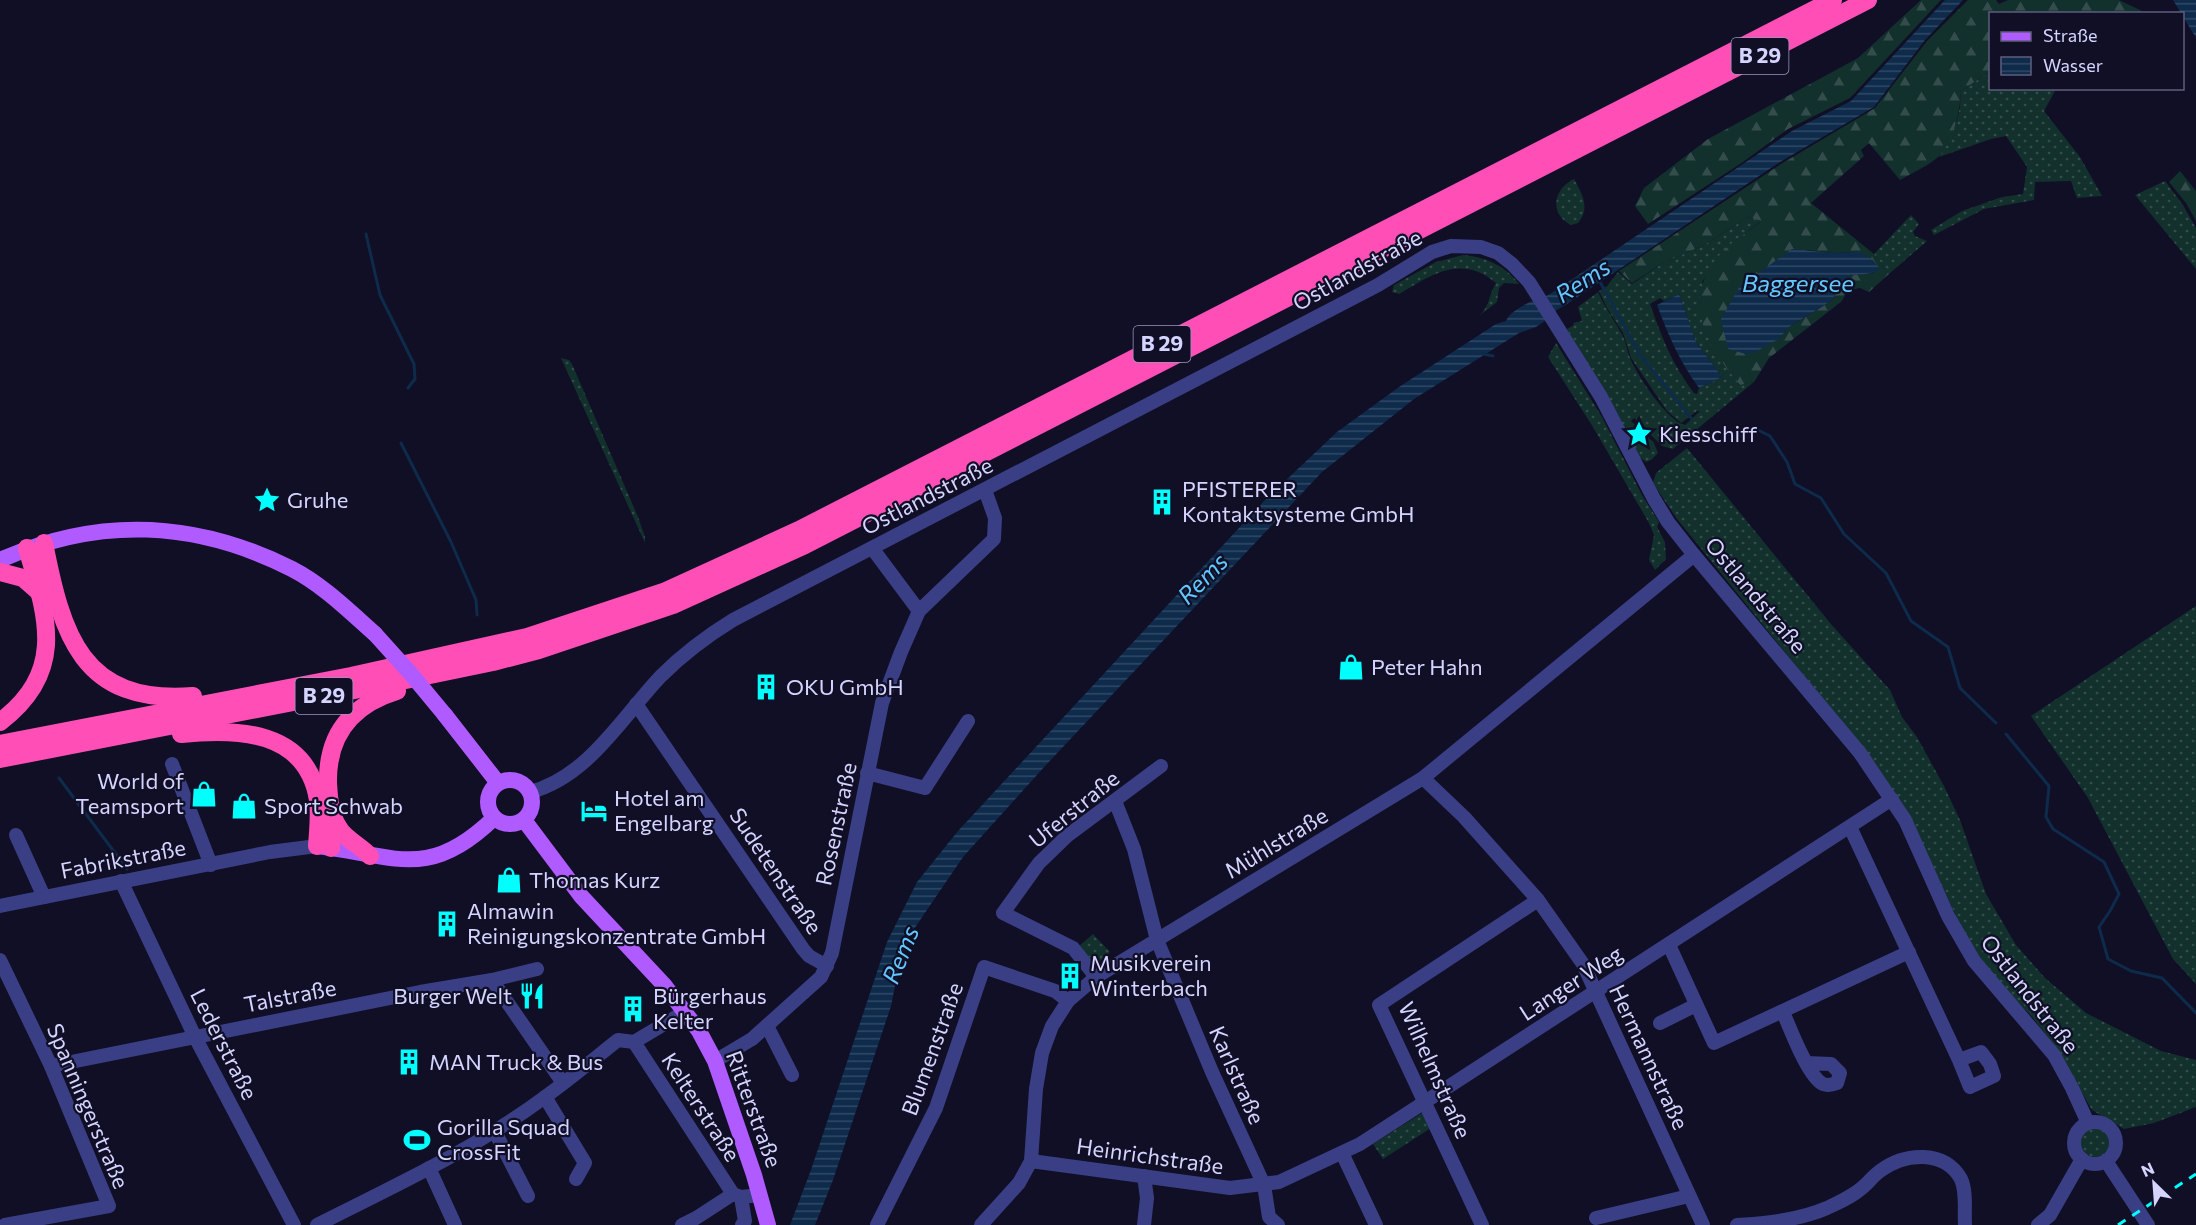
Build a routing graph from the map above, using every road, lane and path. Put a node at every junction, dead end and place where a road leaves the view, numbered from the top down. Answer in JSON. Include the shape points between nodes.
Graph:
{"nodes":[{"id":1,"x":1833,"y":0,"type":"edge"},
{"id":2,"x":1868,"y":0,"type":"edge"},
{"id":3,"x":985,"y":490,"type":"junction"},
{"id":4,"x":35,"y":545,"type":"junction"},
{"id":5,"x":872,"y":548,"type":"junction"},
{"id":6,"x":1694,"y":555,"type":"junction"},
{"id":7,"x":0,"y":560,"type":"edge"},
{"id":8,"x":0,"y":572,"type":"edge"},
{"id":9,"x":39,"y":592,"type":"junction"},
{"id":10,"x":920,"y":611,"type":"junction"},
{"id":11,"x":493,"y":662,"type":"junction"},
{"id":12,"x":215,"y":701,"type":"junction"},
{"id":13,"x":636,"y":704,"type":"junction"},
{"id":14,"x":968,"y":721,"type":"dead end"},
{"id":15,"x":0,"y":722,"type":"edge"},
{"id":16,"x":155,"y":729,"type":"junction"},
{"id":17,"x":0,"y":744,"type":"edge"},
{"id":18,"x":0,"y":759,"type":"edge"},
{"id":19,"x":172,"y":764,"type":"dead end"},
{"id":20,"x":1161,"y":766,"type":"dead end"},
{"id":21,"x":867,"y":773,"type":"junction"},
{"id":22,"x":1423,"y":778,"type":"junction"},
{"id":23,"x":498,"y":783,"type":"junction"},
{"id":24,"x":530,"y":792,"type":"junction"},
{"id":25,"x":1892,"y":799,"type":"junction"},
{"id":26,"x":1115,"y":801,"type":"junction"},
{"id":27,"x":332,"y":815,"type":"junction"},
{"id":28,"x":494,"y":818,"type":"junction"},
{"id":29,"x":524,"y":820,"type":"junction"},
{"id":30,"x":1850,"y":827,"type":"junction"},
{"id":31,"x":16,"y":836,"type":"dead end"},
{"id":32,"x":324,"y":847,"type":"junction"},
{"id":33,"x":370,"y":856,"type":"junction"},
{"id":34,"x":211,"y":865,"type":"junction"},
{"id":35,"x":121,"y":880,"type":"junction"},
{"id":36,"x":44,"y":897,"type":"junction"},
{"id":37,"x":1538,"y":900,"type":"junction"},
{"id":38,"x":0,"y":906,"type":"edge"},
{"id":39,"x":1156,"y":940,"type":"junction"},
{"id":40,"x":1669,"y":945,"type":"junction"},
{"id":41,"x":1909,"y":952,"type":"junction"},
{"id":42,"x":0,"y":960,"type":"edge"},
{"id":43,"x":827,"y":966,"type":"junction"},
{"id":44,"x":537,"y":969,"type":"dead end"},
{"id":45,"x":1096,"y":977,"type":"junction"},
{"id":46,"x":492,"y":980,"type":"junction"},
{"id":47,"x":1595,"y":992,"type":"junction"},
{"id":48,"x":1068,"y":1001,"type":"junction"},
{"id":49,"x":1696,"y":1005,"type":"junction"},
{"id":50,"x":686,"y":1011,"type":"junction"},
{"id":51,"x":1783,"y":1012,"type":"junction"},
{"id":52,"x":1660,"y":1023,"type":"dead end"},
{"id":53,"x":767,"y":1026,"type":"junction"},
{"id":54,"x":195,"y":1036,"type":"junction"},
{"id":55,"x":634,"y":1042,"type":"junction"},
{"id":56,"x":1959,"y":1060,"type":"dead end"},
{"id":57,"x":715,"y":1061,"type":"junction"},
{"id":58,"x":1806,"y":1063,"type":"dead end"},
{"id":59,"x":51,"y":1066,"type":"junction"},
{"id":60,"x":792,"y":1075,"type":"dead end"},
{"id":61,"x":563,"y":1083,"type":"junction"},
{"id":62,"x":545,"y":1097,"type":"junction"},
{"id":63,"x":1424,"y":1102,"type":"junction"},
{"id":64,"x":2088,"y":1123,"type":"junction"},
{"id":65,"x":494,"y":1130,"type":"junction"},
{"id":66,"x":1342,"y":1153,"type":"junction"},
{"id":67,"x":2082,"y":1159,"type":"junction"},
{"id":68,"x":1031,"y":1161,"type":"junction"},
{"id":69,"x":2106,"y":1161,"type":"junction"},
{"id":70,"x":429,"y":1168,"type":"junction"},
{"id":71,"x":1144,"y":1176,"type":"junction"},
{"id":72,"x":576,"y":1179,"type":"dead end"},
{"id":73,"x":1264,"y":1185,"type":"junction"},
{"id":74,"x":760,"y":1195,"type":"junction"},
{"id":75,"x":528,"y":1196,"type":"dead end"},
{"id":76,"x":737,"y":1196,"type":"junction"},
{"id":77,"x":1689,"y":1196,"type":"junction"},
{"id":78,"x":1596,"y":1218,"type":"dead end"},
{"id":79,"x":1271,"y":1222,"type":"edge"},
{"id":80,"x":5,"y":1225,"type":"edge"},
{"id":81,"x":294,"y":1225,"type":"edge"},
{"id":82,"x":317,"y":1225,"type":"edge"},
{"id":83,"x":455,"y":1225,"type":"edge"},
{"id":84,"x":682,"y":1225,"type":"edge"},
{"id":85,"x":742,"y":1225,"type":"edge"},
{"id":86,"x":768,"y":1225,"type":"edge"},
{"id":87,"x":877,"y":1225,"type":"edge"},
{"id":88,"x":981,"y":1225,"type":"edge"},
{"id":89,"x":1143,"y":1225,"type":"edge"},
{"id":90,"x":1376,"y":1225,"type":"edge"},
{"id":91,"x":1482,"y":1225,"type":"edge"},
{"id":92,"x":1703,"y":1225,"type":"edge"},
{"id":93,"x":1737,"y":1225,"type":"edge"},
{"id":94,"x":1965,"y":1225,"type":"edge"},
{"id":95,"x":2038,"y":1225,"type":"edge"},
{"id":96,"x":2148,"y":1225,"type":"edge"}],
"edges":[{"from":1,"to":12,"type":"highway","number":"B 29","via":[[799,530],[707,573],[619,608],[527,637]]},
{"from":2,"to":11,"type":"highway","number":"B 29","via":[[795,549],[673,605]]},
{"from":3,"to":5,"type":"street","name":"Ostlandstraße"},
{"from":3,"to":6,"type":"street","name":"Ostlandstraße","via":[[1441,249],[1461,245],[1490,250],[1512,264],[1529,282],[1601,397],[1654,499]]},
{"from":3,"to":10,"type":"street","name":"Rosenstraße","via":[[996,518],[994,539]]},
{"from":4,"to":7,"type":"main road"},
{"from":4,"to":9,"type":"highway"},
{"from":4,"to":12,"type":"highway","via":[[69,636],[97,672],[134,692],[173,698],[198,696]]},
{"from":4,"to":23,"type":"main road","bridge":true,"via":[[80,533],[126,528],[188,532],[243,548],[293,570],[329,593],[375,634]]},
{"from":5,"to":10,"type":"street"},
{"from":5,"to":13,"type":"street","name":"Ostlandstraße","via":[[718,630],[672,666]]},
{"from":6,"to":22,"type":"street","name":"Mühlstraße"},
{"from":6,"to":25,"type":"street","name":"Ostlandstraße","via":[[1860,753]]},
{"from":8,"to":9,"type":"highway","via":[[22,578]]},
{"from":9,"to":15,"type":"highway","via":[[46,619],[43,664],[26,699]]},
{"from":10,"to":21,"type":"street","name":"Rosenstraße","via":[[882,703]]},
{"from":11,"to":16,"type":"highway","number":"B 29"},
{"from":11,"to":27,"type":"highway","via":[[478,672],[390,693],[355,712],[339,732],[330,757],[328,790]]},
{"from":12,"to":17,"type":"highway","number":"B 29"},
{"from":13,"to":24,"type":"street","name":"Ostlandstraße","via":[[566,777]]},
{"from":13,"to":43,"type":"street","name":"Sudetenstraße","via":[[803,949]]},
{"from":14,"to":21,"type":"street","via":[[926,788]]},
{"from":16,"to":18,"type":"highway","number":"B 29"},
{"from":16,"to":32,"type":"highway","via":[[169,736],[243,732],[273,740],[290,750],[306,767],[314,785]]},
{"from":19,"to":34,"type":"street","name":"Fabrikstraße"},
{"from":20,"to":26,"type":"street","name":"Uferstraße"},
{"from":21,"to":43,"type":"street","name":"Rosenstraße"},
{"from":22,"to":37,"type":"street","name":"Hermannstraße","via":[[1464,817]]},
{"from":22,"to":39,"type":"street","name":"Mühlstraße"},
{"from":23,"to":24,"type":"main road","via":[[516,781]]},
{"from":23,"to":28,"type":"main road","via":[[488,800]]},
{"from":24,"to":29,"type":"main road","via":[[531,810]]},
{"from":25,"to":30,"type":"street","name":"Langer Weg"},
{"from":25,"to":64,"type":"street","name":"Ostlandstraße","via":[[1974,961],[2054,1055]]},
{"from":26,"to":39,"type":"street","name":"Karlstraße","via":[[1134,849]]},
{"from":26,"to":45,"type":"street","name":"Uferstraße","via":[[1067,836],[1039,863],[1003,913],[1073,948]]},
{"from":27,"to":32,"type":"highway"},
{"from":27,"to":33,"type":"highway","via":[[340,831]]},
{"from":28,"to":29,"type":"main road","via":[[512,825]]},
{"from":28,"to":33,"type":"main road","name":"Fabrikstraße","via":[[474,838],[435,857],[392,860]]},
{"from":29,"to":50,"type":"main road","name":"Ritterstraße","via":[[581,896]]},
{"from":30,"to":40,"type":"street","name":"Langer Weg"},
{"from":30,"to":41,"type":"street"},
{"from":31,"to":36,"type":"street","name":"Fabrikstraße"},
{"from":32,"to":33,"type":"main road","name":"Fabrikstraße"},
{"from":32,"to":34,"type":"street","name":"Fabrikstraße","via":[[270,852]]},
{"from":34,"to":35,"type":"street","name":"Fabrikstraße"},
{"from":35,"to":36,"type":"street","name":"Fabrikstraße"},
{"from":35,"to":54,"type":"street","name":"Lederstraße"},
{"from":36,"to":38,"type":"street","name":"Fabrikstraße"},
{"from":37,"to":47,"type":"street","name":"Hermannstraße","via":[[1583,964]]},
{"from":37,"to":63,"type":"street","name":"Wilhelmstraße","via":[[1379,1005]]},
{"from":39,"to":45,"type":"street","name":"Mühlstraße"},
{"from":39,"to":73,"type":"street","name":"Karlstraße"},
{"from":40,"to":47,"type":"street","name":"Langer Weg"},
{"from":40,"to":49,"type":"street"},
{"from":41,"to":51,"type":"street"},
{"from":41,"to":56,"type":"street"},
{"from":42,"to":59,"type":"street","name":"Spanningerstraße"},
{"from":43,"to":53,"type":"street","name":"Rosenstraße","via":[[821,977]]},
{"from":44,"to":46,"type":"street","name":"Talstraße"},
{"from":45,"to":48,"type":"street","name":"Mühlstraße"},
{"from":46,"to":54,"type":"street","name":"Talstraße"},
{"from":46,"to":61,"type":"street"},
{"from":47,"to":63,"type":"street","name":"Langer Weg"},
{"from":47,"to":77,"type":"street","name":"Hermannstraße"},
{"from":48,"to":68,"type":"street","name":"Mühlstraße","via":[[1052,1026],[1042,1053]]},
{"from":48,"to":87,"type":"street","name":"Blumenstraße","via":[[1055,991],[984,967],[936,1108]]},
{"from":49,"to":51,"type":"street","via":[[1714,1043]]},
{"from":49,"to":52,"type":"street"},
{"from":50,"to":55,"type":"street"},
{"from":50,"to":57,"type":"main road","name":"Ritterstraße"},
{"from":51,"to":58,"type":"street"},
{"from":53,"to":57,"type":"street","name":"Rosenstraße"},
{"from":53,"to":60,"type":"street"},
{"from":54,"to":59,"type":"street","name":"Talstraße"},
{"from":54,"to":81,"type":"street","name":"Lederstraße"},
{"from":55,"to":61,"type":"street","via":[[618,1040]]},
{"from":55,"to":76,"type":"street","name":"Kelterstraße"},
{"from":57,"to":74,"type":"main road","name":"Ritterstraße"},
{"from":59,"to":80,"type":"street","name":"Spanningerstraße","via":[[109,1206]]},
{"from":61,"to":62,"type":"street"},
{"from":62,"to":65,"type":"street"},
{"from":62,"to":72,"type":"street","via":[[585,1163]]},
{"from":63,"to":66,"type":"street","name":"Langer Weg"},
{"from":63,"to":91,"type":"street","name":"Wilhelmstraße"},
{"from":64,"to":67,"type":"street","via":[[2074,1139]]},
{"from":64,"to":69,"type":"street","via":[[2102,1123],[2113,1131],[2115,1151]]},
{"from":65,"to":70,"type":"street"},
{"from":65,"to":75,"type":"street"},
{"from":66,"to":73,"type":"street","name":"Langer Weg"},
{"from":66,"to":90,"type":"street"},
{"from":67,"to":69,"type":"street","via":[[2093,1164]]},
{"from":67,"to":95,"type":"street","via":[[2050,1215]]},
{"from":68,"to":71,"type":"street","name":"Heinrichstraße"},
{"from":68,"to":88,"type":"street","name":"Mühlstraße","via":[[1019,1184]]},
{"from":69,"to":96,"type":"street"},
{"from":70,"to":82,"type":"street"},
{"from":70,"to":83,"type":"street"},
{"from":71,"to":73,"type":"street","name":"Heinrichstraße","via":[[1230,1188]]},
{"from":71,"to":89,"type":"street","via":[[1147,1198]]},
{"from":73,"to":79,"type":"street","name":"Karlstraße"},
{"from":74,"to":76,"type":"street"},
{"from":74,"to":86,"type":"main road","name":"Ritterstraße"},
{"from":76,"to":84,"type":"street"},
{"from":76,"to":85,"type":"street","via":[[745,1221]]},
{"from":77,"to":78,"type":"street"},
{"from":77,"to":92,"type":"street","name":"Hermannstraße"},
{"from":93,"to":94,"type":"street","via":[[1808,1215],[1846,1198],[1880,1170],[1903,1160],[1933,1156],[1961,1180]]}]}
